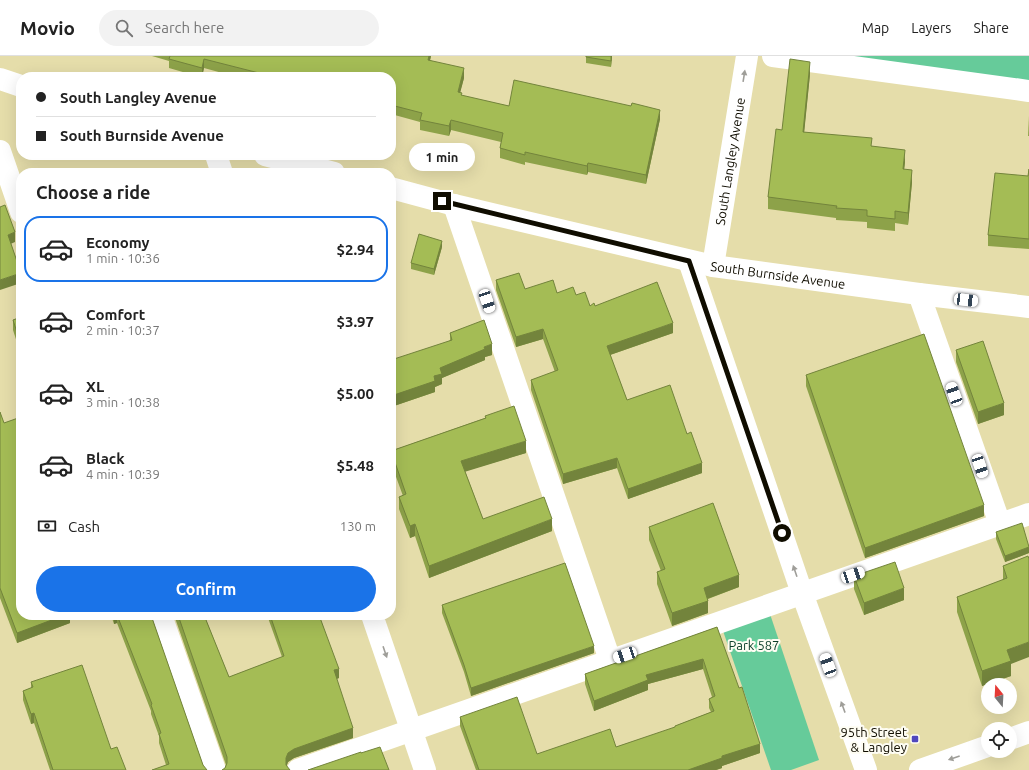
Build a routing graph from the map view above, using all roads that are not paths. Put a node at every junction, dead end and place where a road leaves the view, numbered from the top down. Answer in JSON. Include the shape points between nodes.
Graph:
{"nodes":[{"id":1,"x":748,"y":56,"type":"edge"},
{"id":2,"x":773,"y":56,"type":"edge"},
{"id":3,"x":0,"y":80,"type":"edge"},
{"id":4,"x":16,"y":85,"type":"edge"},
{"id":5,"x":1029,"y":91,"type":"edge"},
{"id":6,"x":0,"y":151,"type":"edge"},
{"id":7,"x":284,"y":160,"type":"edge"},
{"id":8,"x":315,"y":168,"type":"edge"},
{"id":9,"x":396,"y":189,"type":"edge"},
{"id":10,"x":16,"y":197,"type":"edge"},
{"id":11,"x":454,"y":205,"type":"junction"},
{"id":12,"x":689,"y":261,"type":"junction"},
{"id":13,"x":713,"y":266,"type":"junction"},
{"id":14,"x":919,"y":294,"type":"junction"},
{"id":15,"x":1029,"y":307,"type":"edge"},
{"id":16,"x":1029,"y":514,"type":"edge"},
{"id":17,"x":1000,"y":524,"type":"junction"},
{"id":18,"x":802,"y":593,"type":"junction"},
{"id":19,"x":163,"y":620,"type":"edge"},
{"id":20,"x":374,"y":620,"type":"edge"},
{"id":21,"x":610,"y":660,"type":"junction"},
{"id":22,"x":412,"y":730,"type":"junction"},
{"id":23,"x":1029,"y":732,"type":"edge"},
{"id":24,"x":1017,"y":736,"type":"edge"},
{"id":25,"x":981,"y":748,"type":"edge"},
{"id":26,"x":215,"y":770,"type":"edge"},
{"id":27,"x":298,"y":770,"type":"edge"},
{"id":28,"x":425,"y":770,"type":"edge"},
{"id":29,"x":866,"y":770,"type":"edge"},
{"id":30,"x":920,"y":770,"type":"edge"}],
"edges":[{"from":13,"to":1,"type":"street","name":"South Langley Avenue","one_way":true},
{"from":2,"to":5,"type":"street"},
{"from":3,"to":4,"type":"street"},
{"from":6,"to":10,"type":"street"},
{"from":7,"to":8,"type":"street"},
{"from":9,"to":11,"type":"street","name":"South Burnside Avenue"},
{"from":11,"to":12,"type":"street","name":"South Burnside Avenue"},
{"from":11,"to":21,"type":"street"},
{"from":12,"to":13,"type":"street","name":"South Burnside Avenue"},
{"from":18,"to":12,"type":"street","one_way":true},
{"from":13,"to":14,"type":"street","name":"South Burnside Avenue"},
{"from":14,"to":15,"type":"street","name":"South Burnside Avenue"},
{"from":14,"to":17,"type":"street"},
{"from":16,"to":17,"type":"street"},
{"from":17,"to":18,"type":"street"},
{"from":18,"to":21,"type":"street"},
{"from":29,"to":18,"type":"street","one_way":true},
{"from":19,"to":26,"type":"street"},
{"from":20,"to":22,"type":"street","one_way":true},
{"from":21,"to":22,"type":"street"},
{"from":22,"to":27,"type":"street"},
{"from":22,"to":28,"type":"street"},
{"from":23,"to":24,"type":"street"},
{"from":25,"to":30,"type":"street","one_way":true}]}
